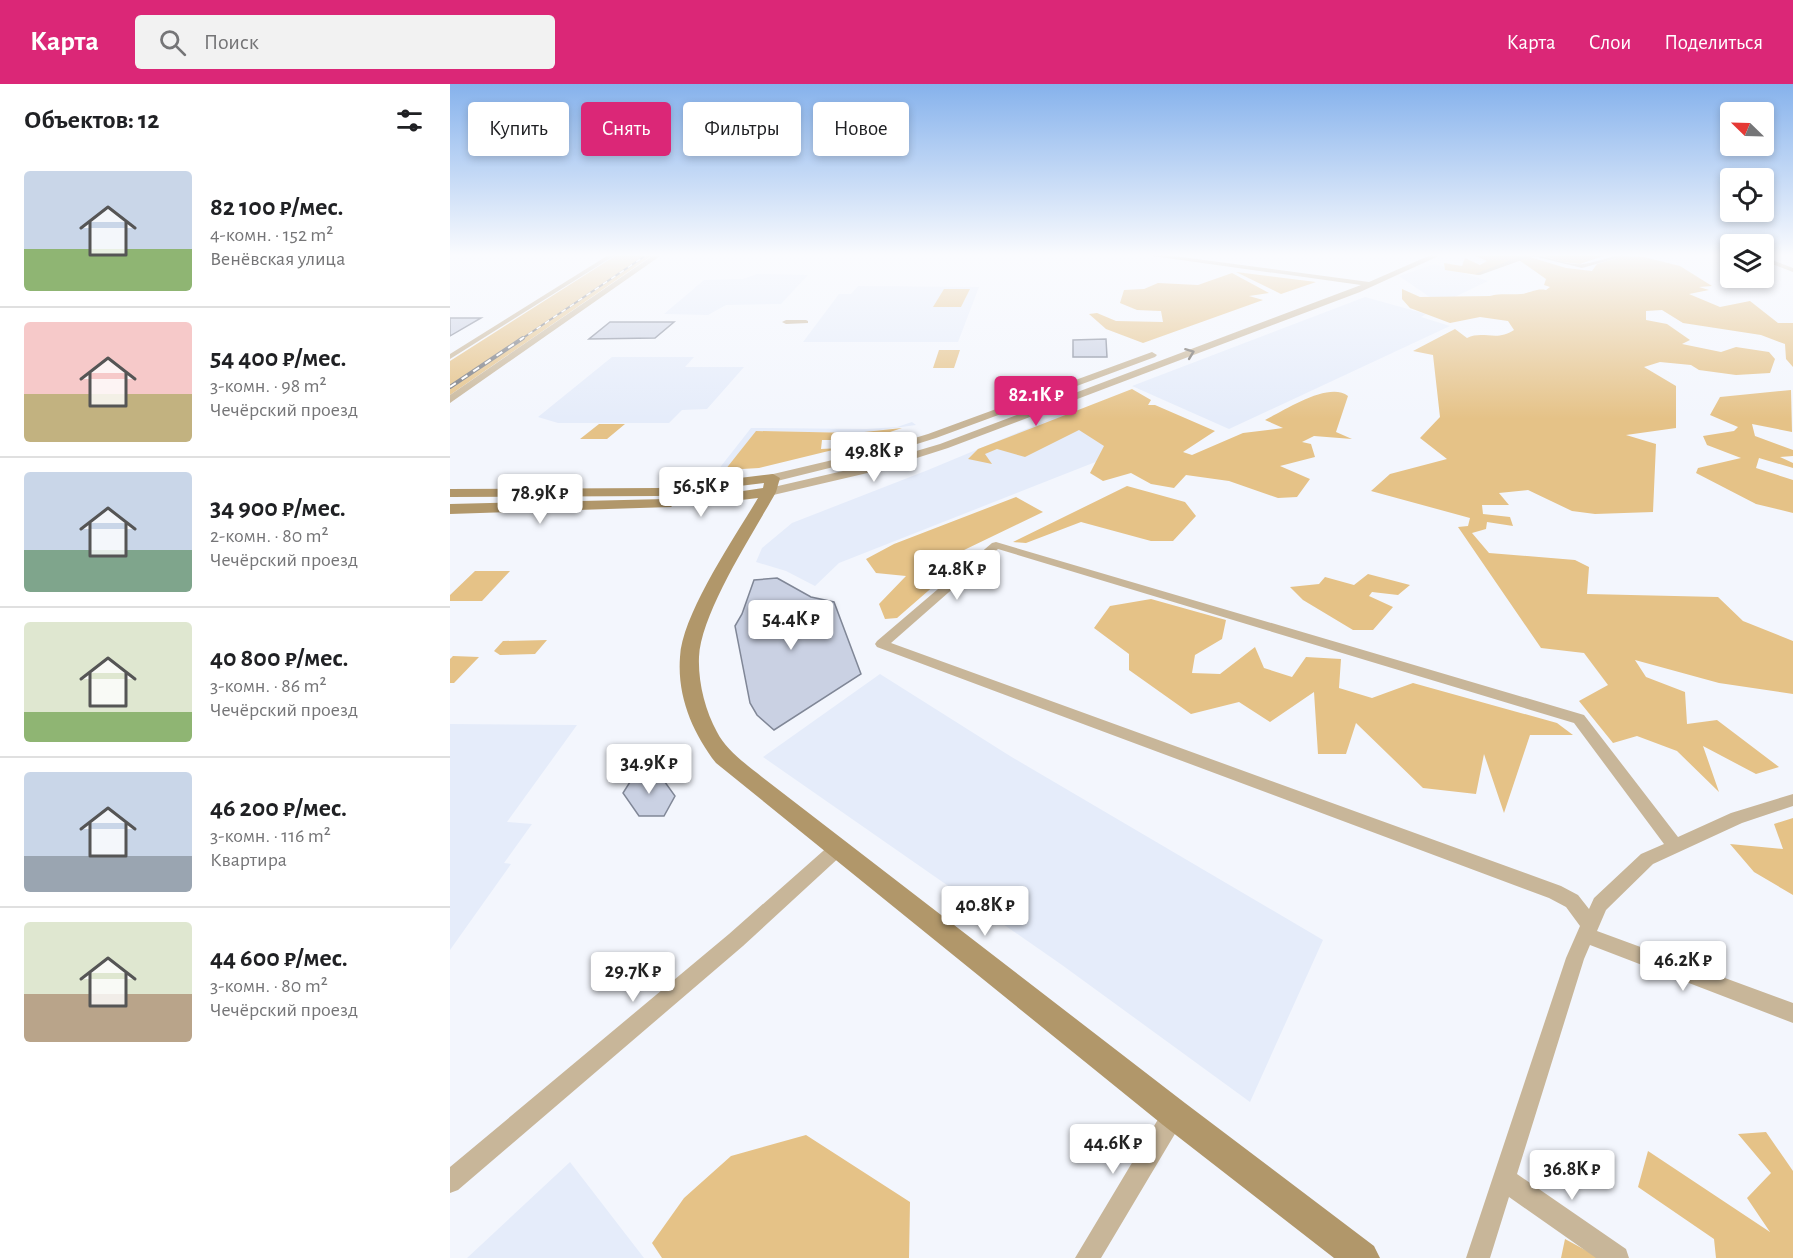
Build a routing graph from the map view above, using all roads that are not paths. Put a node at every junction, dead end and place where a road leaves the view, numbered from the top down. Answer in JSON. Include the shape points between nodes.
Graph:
{"nodes":[{"id":1,"x":527,"y":309,"type":"edge"},
{"id":2,"x":581,"y":309,"type":"edge"},
{"id":3,"x":1297,"y":309,"type":"edge"},
{"id":4,"x":786,"y":322,"type":"dead end"},
{"id":5,"x":806,"y":322,"type":"dead end"},
{"id":6,"x":1166,"y":350,"type":"dead end"},
{"id":7,"x":450,"y":357,"type":"edge"},
{"id":8,"x":1148,"y":357,"type":"junction"},
{"id":9,"x":1163,"y":363,"type":"junction"},
{"id":10,"x":1104,"y":373,"type":"junction"},
{"id":11,"x":1121,"y":379,"type":"junction"},
{"id":12,"x":450,"y":400,"type":"edge"},
{"id":13,"x":771,"y":485,"type":"junction"},
{"id":14,"x":450,"y":493,"type":"edge"},
{"id":15,"x":450,"y":509,"type":"edge"},
{"id":16,"x":1793,"y":800,"type":"edge"},
{"id":17,"x":1675,"y":846,"type":"junction"},
{"id":18,"x":837,"y":849,"type":"junction"},
{"id":19,"x":1588,"y":930,"type":"junction"},
{"id":20,"x":1793,"y":1013,"type":"edge"},
{"id":21,"x":1174,"y":1114,"type":"junction"},
{"id":22,"x":1504,"y":1179,"type":"junction"},
{"id":23,"x":450,"y":1182,"type":"edge"},
{"id":24,"x":1087,"y":1258,"type":"edge"},
{"id":25,"x":1362,"y":1258,"type":"edge"},
{"id":26,"x":1479,"y":1258,"type":"edge"},
{"id":27,"x":1617,"y":1258,"type":"edge"}],
"edges":[{"from":1,"to":7,"type":"street"},
{"from":2,"to":12,"type":"street"},
{"from":9,"to":3,"type":"street","one_way":true},
{"from":4,"to":5,"type":"street"},
{"from":6,"to":8,"type":"street"},
{"from":8,"to":9,"type":"street"},
{"from":8,"to":10,"type":"street"},
{"from":9,"to":11,"type":"street"},
{"from":10,"to":11,"type":"street","via":[[1117,374]]},
{"from":10,"to":13,"type":"street","via":[[932,436]]},
{"from":11,"to":13,"type":"street","via":[[910,457]]},
{"from":13,"to":14,"type":"main road","via":[[658,492]]},
{"from":13,"to":15,"type":"main road","via":[[691,503]]},
{"from":13,"to":18,"type":"main road","via":[[703,610],[689,655],[690,681],[708,737],[723,757]]},
{"from":16,"to":17,"type":"street","via":[[1737,818]]},
{"from":17,"to":19,"type":"street","via":[[1647,859],[1599,904]]},
{"from":17,"to":19,"type":"street","via":[[1579,719],[996,545],[882,644],[1556,892],[1572,901]]},
{"from":18,"to":21,"type":"main road"},
{"from":18,"to":23,"type":"street","via":[[728,947]]},
{"from":19,"to":20,"type":"street"},
{"from":19,"to":22,"type":"street","via":[[1575,958]]},
{"from":21,"to":24,"type":"street"},
{"from":21,"to":25,"type":"main road"},
{"from":22,"to":26,"type":"street"},
{"from":22,"to":27,"type":"street"}]}
